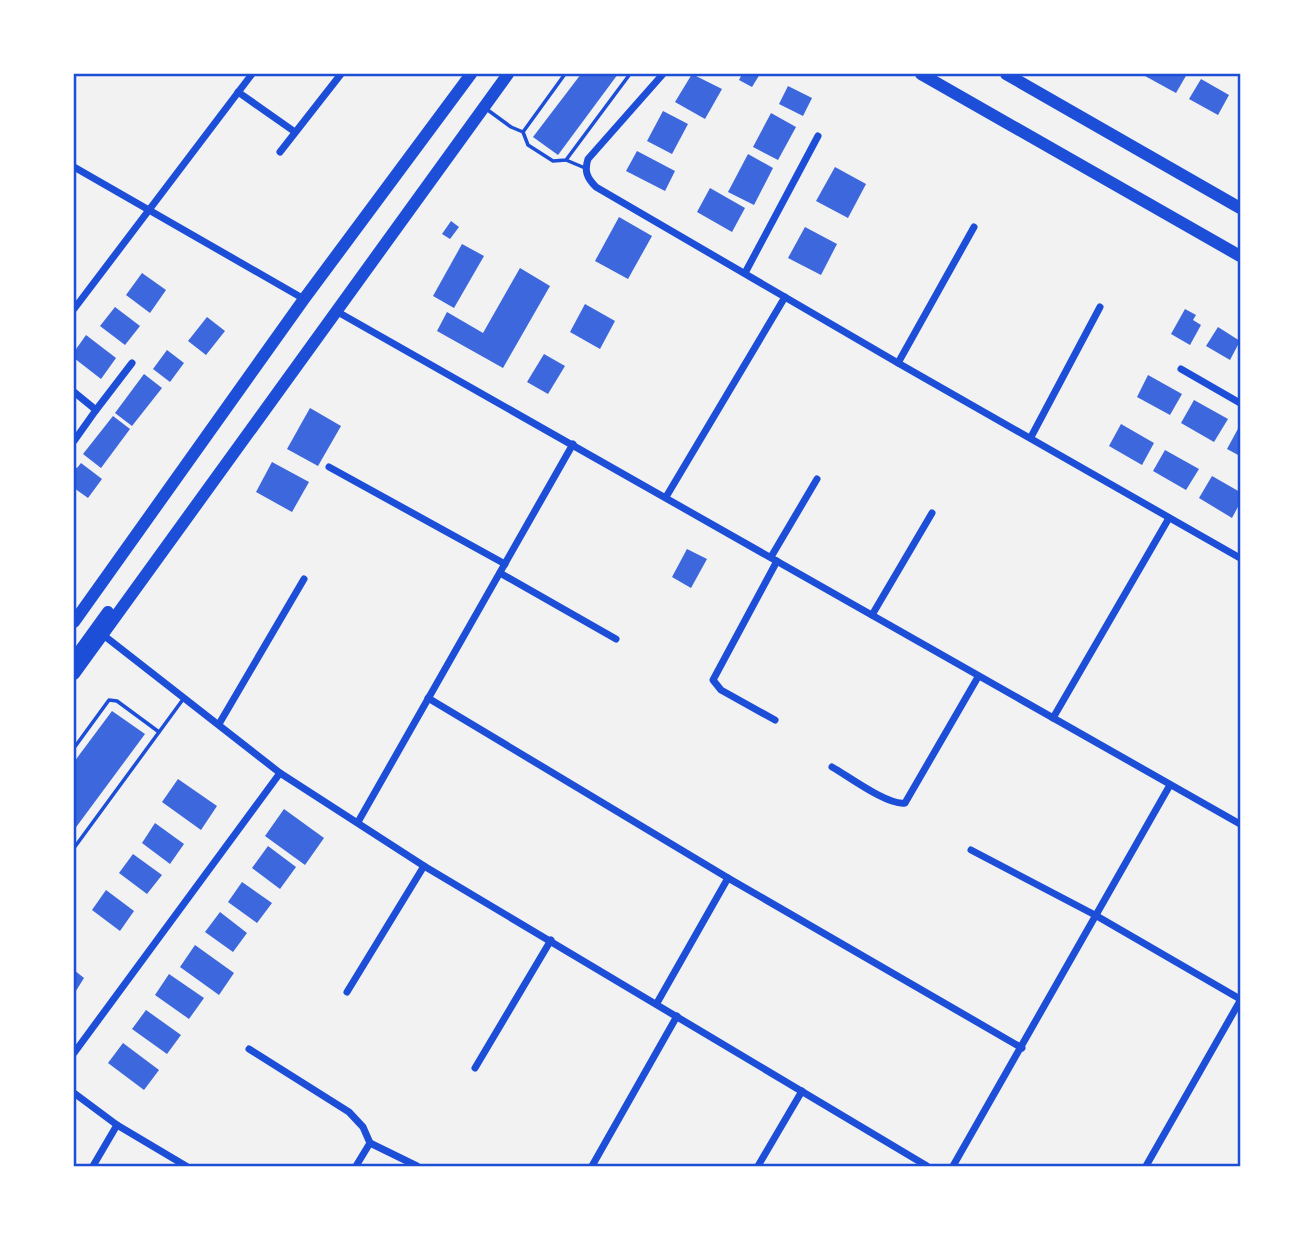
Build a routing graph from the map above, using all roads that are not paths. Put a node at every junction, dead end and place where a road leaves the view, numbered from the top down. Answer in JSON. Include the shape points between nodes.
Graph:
{"nodes":[{"id":1,"x":252,"y":74,"type":"edge"},
{"id":2,"x":341,"y":74,"type":"edge"},
{"id":3,"x":471,"y":74,"type":"edge"},
{"id":4,"x":508,"y":74,"type":"edge"},
{"id":5,"x":565,"y":74,"type":"edge"},
{"id":6,"x":630,"y":74,"type":"edge"},
{"id":7,"x":663,"y":74,"type":"edge"},
{"id":8,"x":921,"y":74,"type":"edge"},
{"id":9,"x":1006,"y":74,"type":"edge"},
{"id":10,"x":1021,"y":78,"type":"edge"},
{"id":11,"x":239,"y":92,"type":"junction"},
{"id":12,"x":484,"y":106,"type":"junction"},
{"id":13,"x":295,"y":132,"type":"junction"},
{"id":14,"x":523,"y":132,"type":"junction"},
{"id":15,"x":818,"y":136,"type":"dead end"},
{"id":16,"x":279,"y":152,"type":"dead end"},
{"id":17,"x":566,"y":160,"type":"junction"},
{"id":18,"x":74,"y":167,"type":"edge"},
{"id":19,"x":586,"y":172,"type":"junction"},
{"id":20,"x":1241,"y":208,"type":"edge"},
{"id":21,"x":149,"y":210,"type":"junction"},
{"id":22,"x":974,"y":227,"type":"dead end"},
{"id":23,"x":1241,"y":256,"type":"edge"},
{"id":24,"x":745,"y":274,"type":"junction"},
{"id":25,"x":785,"y":297,"type":"junction"},
{"id":26,"x":304,"y":299,"type":"junction"},
{"id":27,"x":1100,"y":307,"type":"dead end"},
{"id":28,"x":74,"y":309,"type":"edge"},
{"id":29,"x":336,"y":311,"type":"junction"},
{"id":30,"x":132,"y":363,"type":"dead end"},
{"id":31,"x":898,"y":363,"type":"junction"},
{"id":32,"x":1181,"y":369,"type":"dead end"},
{"id":33,"x":74,"y":392,"type":"edge"},
{"id":34,"x":1241,"y":403,"type":"edge"},
{"id":35,"x":96,"y":410,"type":"junction"},
{"id":36,"x":1031,"y":437,"type":"junction"},
{"id":37,"x":74,"y":441,"type":"edge"},
{"id":38,"x":573,"y":444,"type":"junction"},
{"id":39,"x":329,"y":467,"type":"dead end"},
{"id":40,"x":817,"y":479,"type":"dead end"},
{"id":41,"x":666,"y":497,"type":"junction"},
{"id":42,"x":932,"y":513,"type":"dead end"},
{"id":43,"x":1169,"y":517,"type":"junction"},
{"id":44,"x":171,"y":537,"type":"junction"},
{"id":45,"x":1241,"y":558,"type":"edge"},
{"id":46,"x":774,"y":559,"type":"junction"},
{"id":47,"x":505,"y":564,"type":"junction"},
{"id":48,"x":500,"y":573,"type":"junction"},
{"id":49,"x":304,"y":579,"type":"dead end"},
{"id":50,"x":872,"y":615,"type":"junction"},
{"id":51,"x":74,"y":622,"type":"edge"},
{"id":52,"x":102,"y":634,"type":"junction"},
{"id":53,"x":616,"y":639,"type":"dead end"},
{"id":54,"x":74,"y":659,"type":"edge"},
{"id":55,"x":74,"y":674,"type":"edge"},
{"id":56,"x":978,"y":677,"type":"junction"},
{"id":57,"x":184,"y":698,"type":"junction"},
{"id":58,"x":428,"y":698,"type":"junction"},
{"id":59,"x":1054,"y":718,"type":"junction"},
{"id":60,"x":775,"y":720,"type":"dead end"},
{"id":61,"x":219,"y":724,"type":"junction"},
{"id":62,"x":159,"y":732,"type":"junction"},
{"id":63,"x":74,"y":748,"type":"edge"},
{"id":64,"x":832,"y":767,"type":"dead end"},
{"id":65,"x":280,"y":772,"type":"junction"},
{"id":66,"x":1170,"y":785,"type":"junction"},
{"id":67,"x":358,"y":822,"type":"junction"},
{"id":68,"x":1241,"y":824,"type":"edge"},
{"id":69,"x":74,"y":848,"type":"edge"},
{"id":70,"x":971,"y":850,"type":"dead end"},
{"id":71,"x":424,"y":866,"type":"junction"},
{"id":72,"x":728,"y":878,"type":"junction"},
{"id":73,"x":1095,"y":915,"type":"junction"},
{"id":74,"x":551,"y":940,"type":"junction"},
{"id":75,"x":347,"y":992,"type":"dead end"},
{"id":76,"x":1241,"y":1000,"type":"edge"},
{"id":77,"x":656,"y":1003,"type":"junction"},
{"id":78,"x":677,"y":1016,"type":"junction"},
{"id":79,"x":1022,"y":1048,"type":"junction"},
{"id":80,"x":249,"y":1049,"type":"dead end"},
{"id":81,"x":74,"y":1053,"type":"edge"},
{"id":82,"x":475,"y":1068,"type":"dead end"},
{"id":83,"x":802,"y":1091,"type":"junction"},
{"id":84,"x":74,"y":1093,"type":"edge"},
{"id":85,"x":117,"y":1125,"type":"junction"},
{"id":86,"x":370,"y":1143,"type":"junction"},
{"id":87,"x":93,"y":1167,"type":"edge"},
{"id":88,"x":186,"y":1167,"type":"edge"},
{"id":89,"x":356,"y":1167,"type":"edge"},
{"id":90,"x":416,"y":1167,"type":"edge"},
{"id":91,"x":593,"y":1167,"type":"edge"},
{"id":92,"x":758,"y":1167,"type":"edge"},
{"id":93,"x":927,"y":1167,"type":"edge"},
{"id":94,"x":953,"y":1167,"type":"edge"},
{"id":95,"x":1146,"y":1167,"type":"edge"}],
"edges":[{"from":1,"to":11,"type":"street"},
{"from":2,"to":13,"type":"street"},
{"from":3,"to":26,"type":"main road"},
{"from":4,"to":12,"type":"main road"},
{"from":5,"to":14,"type":"lane"},
{"from":6,"to":17,"type":"lane"},
{"from":7,"to":19,"type":"street","via":[[588,159]]},
{"from":8,"to":23,"type":"main road"},
{"from":9,"to":10,"type":"main road"},
{"from":10,"to":20,"type":"main road"},
{"from":11,"to":13,"type":"street"},
{"from":11,"to":21,"type":"street"},
{"from":12,"to":14,"type":"lane"},
{"from":12,"to":29,"type":"main road"},
{"from":13,"to":16,"type":"street"},
{"from":14,"to":17,"type":"lane","via":[[528,145],[553,161]]},
{"from":15,"to":24,"type":"street"},
{"from":17,"to":19,"type":"lane"},
{"from":18,"to":21,"type":"street"},
{"from":19,"to":24,"type":"street","via":[[596,187]]},
{"from":21,"to":26,"type":"street"},
{"from":21,"to":28,"type":"street"},
{"from":22,"to":31,"type":"street"},
{"from":24,"to":25,"type":"street"},
{"from":25,"to":31,"type":"street"},
{"from":25,"to":41,"type":"street"},
{"from":26,"to":51,"type":"main road"},
{"from":27,"to":36,"type":"street"},
{"from":29,"to":38,"type":"street"},
{"from":29,"to":44,"type":"main road"},
{"from":30,"to":35,"type":"street"},
{"from":31,"to":36,"type":"street"},
{"from":32,"to":34,"type":"street"},
{"from":33,"to":35,"type":"street"},
{"from":35,"to":37,"type":"street"},
{"from":36,"to":43,"type":"street"},
{"from":38,"to":41,"type":"street"},
{"from":38,"to":47,"type":"street"},
{"from":39,"to":47,"type":"street"},
{"from":40,"to":46,"type":"street"},
{"from":41,"to":46,"type":"street"},
{"from":42,"to":50,"type":"street"},
{"from":43,"to":45,"type":"street"},
{"from":43,"to":59,"type":"street"},
{"from":44,"to":52,"type":"main road"},
{"from":44,"to":54,"type":"main road","via":[[141,566]]},
{"from":46,"to":50,"type":"street"},
{"from":46,"to":60,"type":"street","via":[[713,680],[721,690]]},
{"from":47,"to":48,"type":"street"},
{"from":48,"to":53,"type":"street"},
{"from":48,"to":58,"type":"street"},
{"from":49,"to":61,"type":"street"},
{"from":50,"to":56,"type":"street"},
{"from":52,"to":55,"type":"main road"},
{"from":52,"to":57,"type":"street"},
{"from":56,"to":59,"type":"street"},
{"from":56,"to":64,"type":"street","via":[[905,803],[888,800]]},
{"from":57,"to":61,"type":"street"},
{"from":57,"to":62,"type":"lane"},
{"from":58,"to":67,"type":"street"},
{"from":58,"to":72,"type":"street"},
{"from":59,"to":66,"type":"street"},
{"from":61,"to":65,"type":"street"},
{"from":62,"to":63,"type":"lane","via":[[109,700]]},
{"from":62,"to":69,"type":"lane"},
{"from":65,"to":67,"type":"street"},
{"from":65,"to":81,"type":"street"},
{"from":66,"to":68,"type":"street"},
{"from":66,"to":73,"type":"street"},
{"from":67,"to":71,"type":"street"},
{"from":70,"to":73,"type":"street"},
{"from":71,"to":74,"type":"street"},
{"from":71,"to":75,"type":"street"},
{"from":72,"to":77,"type":"street"},
{"from":72,"to":79,"type":"street"},
{"from":73,"to":76,"type":"street"},
{"from":73,"to":79,"type":"street"},
{"from":74,"to":77,"type":"street"},
{"from":74,"to":82,"type":"street"},
{"from":76,"to":95,"type":"street"},
{"from":77,"to":78,"type":"street"},
{"from":78,"to":83,"type":"street"},
{"from":78,"to":91,"type":"street"},
{"from":79,"to":94,"type":"street"},
{"from":80,"to":86,"type":"street","via":[[349,1112]]},
{"from":83,"to":92,"type":"street"},
{"from":83,"to":93,"type":"street"},
{"from":84,"to":85,"type":"street"},
{"from":85,"to":87,"type":"street"},
{"from":85,"to":88,"type":"street"},
{"from":86,"to":89,"type":"street"},
{"from":86,"to":90,"type":"street"}]}
